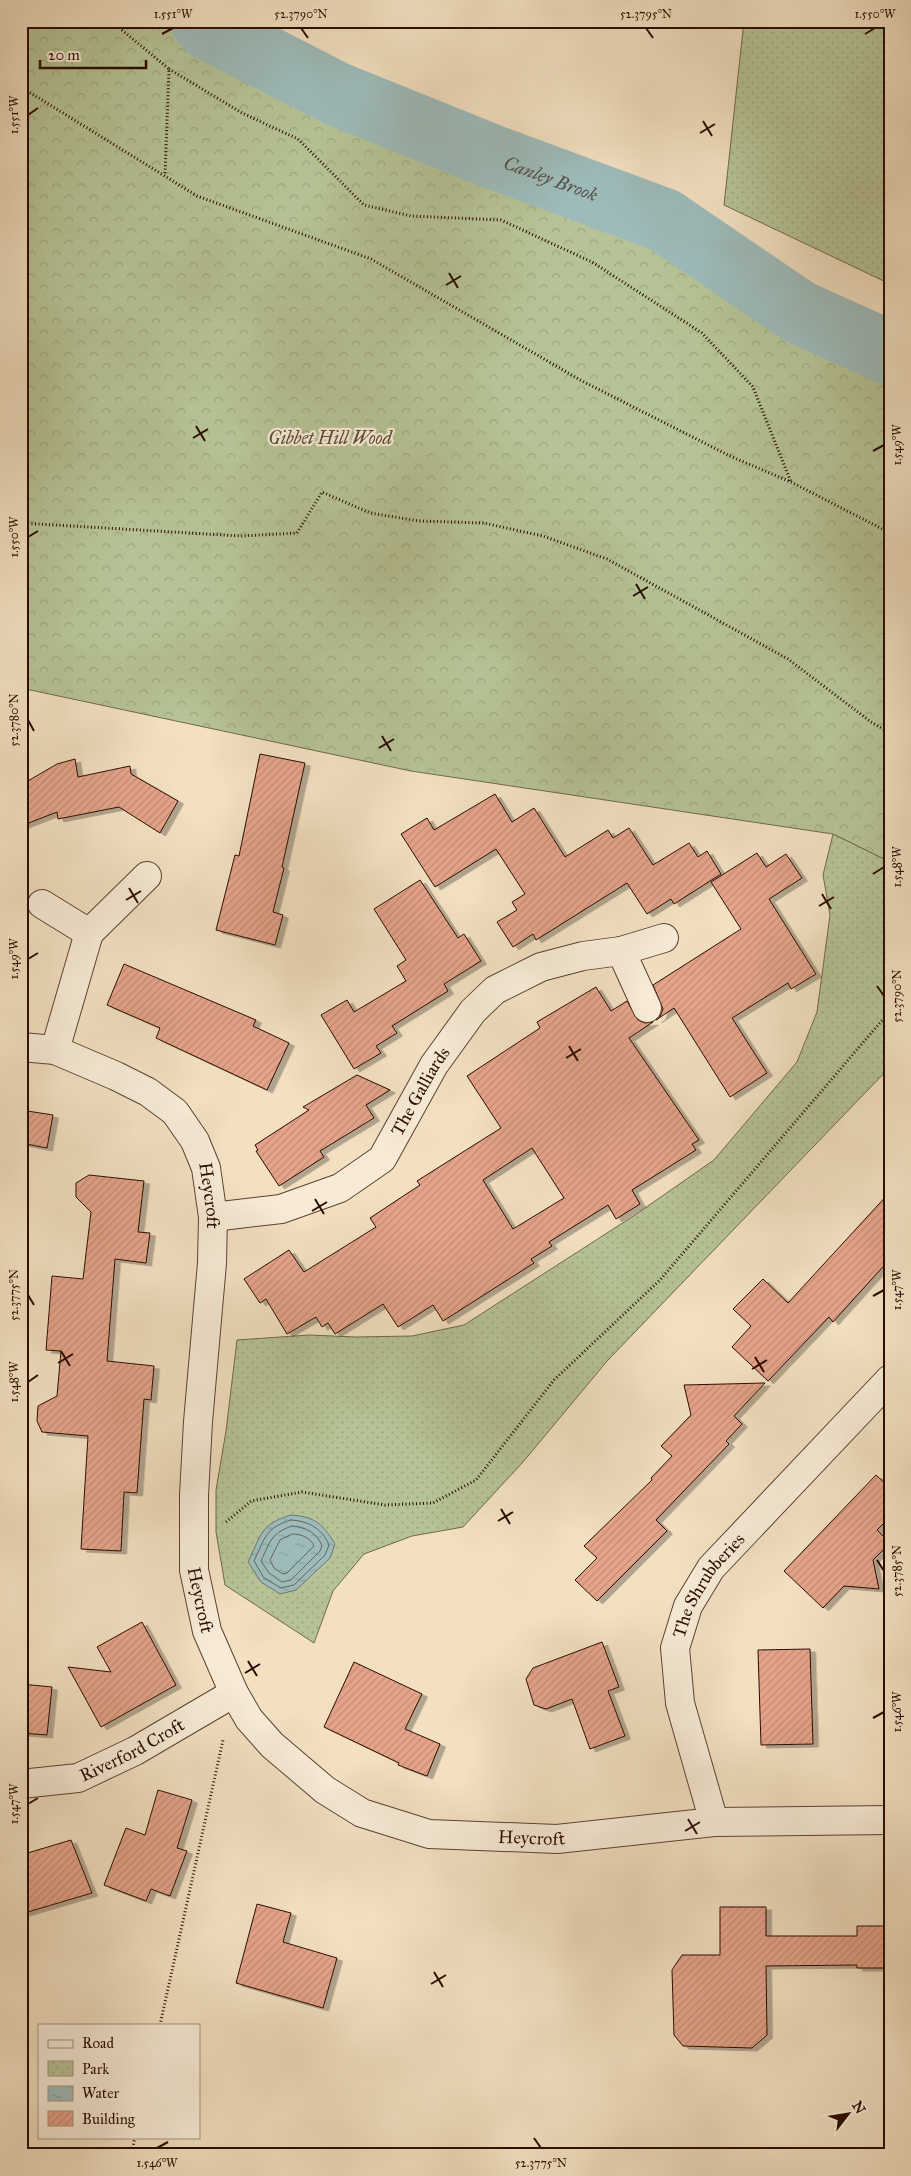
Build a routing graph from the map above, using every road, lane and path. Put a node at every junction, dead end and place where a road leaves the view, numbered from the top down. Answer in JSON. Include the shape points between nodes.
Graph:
{"nodes":[{"id":1,"x":111,"y":21,"type":"edge"},
{"id":2,"x":169,"y":69,"type":"junction"},
{"id":3,"x":21,"y":87,"type":"edge"},
{"id":4,"x":165,"y":174,"type":"junction"},
{"id":5,"x":791,"y":482,"type":"junction"},
{"id":6,"x":21,"y":522,"type":"edge"},
{"id":7,"x":890,"y":533,"type":"edge"},
{"id":8,"x":890,"y":733,"type":"edge"},
{"id":9,"x":147,"y":876,"type":"dead end"},
{"id":10,"x":42,"y":904,"type":"dead end"},
{"id":11,"x":89,"y":933,"type":"junction"},
{"id":12,"x":664,"y":938,"type":"dead end"},
{"id":13,"x":621,"y":950,"type":"junction"},
{"id":14,"x":648,"y":1008,"type":"dead end"},
{"id":15,"x":890,"y":1011,"type":"edge"},
{"id":16,"x":21,"y":1048,"type":"edge"},
{"id":17,"x":55,"y":1050,"type":"junction"},
{"id":18,"x":213,"y":1217,"type":"junction"},
{"id":19,"x":890,"y":1379,"type":"edge"},
{"id":20,"x":221,"y":1529,"type":"dead end"},
{"id":21,"x":234,"y":1693,"type":"junction"},
{"id":22,"x":21,"y":1784,"type":"edge"},
{"id":23,"x":890,"y":1820,"type":"edge"},
{"id":24,"x":714,"y":1822,"type":"junction"},
{"id":25,"x":160,"y":2024,"type":"edge"},
{"id":26,"x":135,"y":2138,"type":"edge"},
{"id":27,"x":131,"y":2155,"type":"edge"}],
"edges":[{"from":1,"to":2,"type":"path"},
{"from":2,"to":4,"type":"path"},
{"from":2,"to":5,"type":"path","via":[[242,113],[298,138],[364,205],[411,216],[501,220],[592,262],[702,333],[754,387]]},
{"from":3,"to":4,"type":"path"},
{"from":4,"to":5,"type":"path","via":[[197,196],[370,259],[582,381],[732,457]]},
{"from":5,"to":7,"type":"path"},
{"from":6,"to":8,"type":"path","via":[[241,536],[297,534],[322,492],[370,513],[419,521],[484,523],[543,536],[607,559],[688,602],[788,660]]},
{"from":9,"to":11,"type":"street"},
{"from":10,"to":11,"type":"street"},
{"from":11,"to":17,"type":"street"},
{"from":12,"to":13,"type":"street","name":"The Galliards"},
{"from":13,"to":14,"type":"street"},
{"from":13,"to":18,"type":"street","name":"The Galliards","via":[[541,967],[495,990],[473,1011],[434,1065],[382,1159],[340,1188],[281,1209]]},
{"from":15,"to":20,"type":"path","via":[[660,1280],[554,1380],[476,1480],[433,1503],[385,1505],[302,1492],[251,1502],[227,1520]]},
{"from":16,"to":17,"type":"street","name":"Heycroft"},
{"from":17,"to":18,"type":"street","name":"Heycroft","via":[[148,1092],[175,1112],[195,1141],[206,1168]]},
{"from":18,"to":21,"type":"street","name":"Heycroft","via":[[196,1458],[194,1570],[207,1631]]},
{"from":19,"to":24,"type":"street","name":"The Shrubberies","via":[[711,1568],[688,1606],[675,1648],[680,1703]]},
{"from":21,"to":22,"type":"street","name":"Riverford Croft","via":[[135,1751],[78,1778]]},
{"from":21,"to":24,"type":"street","name":"Heycroft","via":[[249,1718],[272,1745],[325,1790],[362,1813],[429,1834],[557,1839]]},
{"from":21,"to":25,"type":"path"},
{"from":23,"to":24,"type":"street"},
{"from":26,"to":27,"type":"path"}]}
